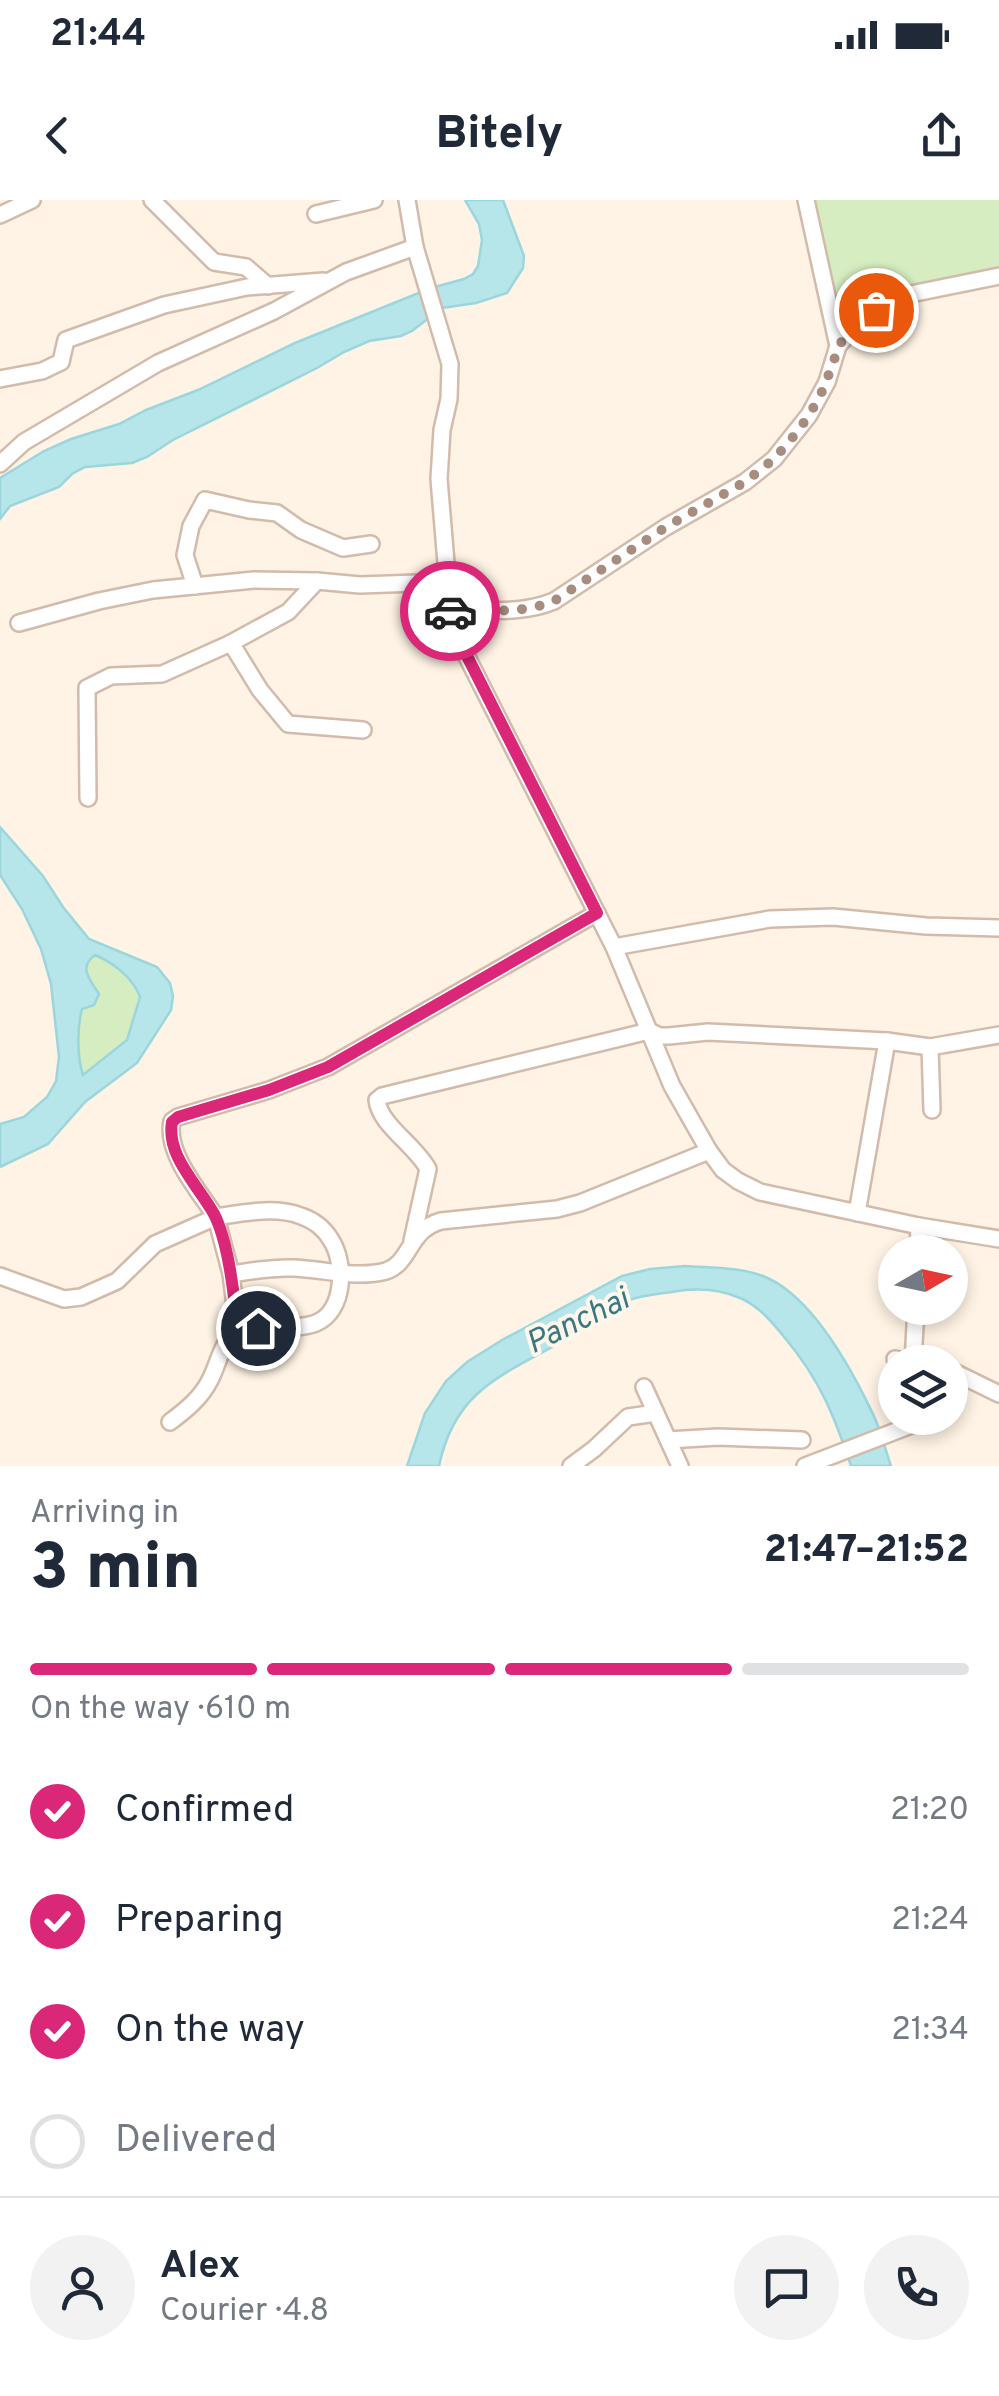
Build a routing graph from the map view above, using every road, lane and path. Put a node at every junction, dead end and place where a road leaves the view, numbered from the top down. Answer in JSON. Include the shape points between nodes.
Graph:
{"nodes":[{"id":1,"x":32,"y":200,"type":"edge"},
{"id":2,"x":152,"y":200,"type":"edge"},
{"id":3,"x":374,"y":200,"type":"edge"},
{"id":4,"x":407,"y":200,"type":"edge"},
{"id":5,"x":806,"y":200,"type":"edge"},
{"id":6,"x":316,"y":214,"type":"dead end"},
{"id":7,"x":0,"y":216,"type":"edge"},
{"id":8,"x":415,"y":246,"type":"junction"},
{"id":9,"x":999,"y":276,"type":"edge"},
{"id":10,"x":330,"y":280,"type":"junction"},
{"id":11,"x":268,"y":286,"type":"junction"},
{"id":12,"x":838,"y":346,"type":"junction"},
{"id":13,"x":0,"y":379,"type":"edge"},
{"id":14,"x":0,"y":464,"type":"edge"},
{"id":15,"x":371,"y":544,"type":"dead end"},
{"id":16,"x":317,"y":580,"type":"junction"},
{"id":17,"x":195,"y":586,"type":"junction"},
{"id":18,"x":448,"y":590,"type":"junction"},
{"id":19,"x":450,"y":611,"type":"junction"},
{"id":20,"x":20,"y":623,"type":"dead end"},
{"id":21,"x":231,"y":643,"type":"junction"},
{"id":22,"x":363,"y":730,"type":"dead end"},
{"id":23,"x":88,"y":798,"type":"dead end"},
{"id":24,"x":597,"y":913,"type":"junction"},
{"id":25,"x":999,"y":928,"type":"edge"},
{"id":26,"x":614,"y":947,"type":"junction"},
{"id":27,"x":649,"y":1031,"type":"junction"},
{"id":28,"x":999,"y":1036,"type":"edge"},
{"id":29,"x":886,"y":1041,"type":"junction"},
{"id":30,"x":930,"y":1047,"type":"junction"},
{"id":31,"x":932,"y":1110,"type":"dead end"},
{"id":32,"x":709,"y":1150,"type":"junction"},
{"id":33,"x":857,"y":1213,"type":"junction"},
{"id":34,"x":216,"y":1217,"type":"junction"},
{"id":35,"x":919,"y":1226,"type":"junction"},
{"id":36,"x":919,"y":1235,"type":"edge"},
{"id":37,"x":999,"y":1239,"type":"edge"},
{"id":38,"x":412,"y":1242,"type":"junction"},
{"id":39,"x":341,"y":1273,"type":"junction"},
{"id":40,"x":231,"y":1274,"type":"junction"},
{"id":41,"x":0,"y":1276,"type":"edge"},
{"id":42,"x":238,"y":1330,"type":"junction"},
{"id":43,"x":968,"y":1379,"type":"edge"},
{"id":44,"x":644,"y":1387,"type":"dead end"},
{"id":45,"x":999,"y":1394,"type":"edge"},
{"id":46,"x":656,"y":1414,"type":"junction"},
{"id":47,"x":170,"y":1422,"type":"dead end"},
{"id":48,"x":886,"y":1435,"type":"edge"},
{"id":49,"x":668,"y":1440,"type":"junction"},
{"id":50,"x":802,"y":1440,"type":"dead end"},
{"id":51,"x":571,"y":1466,"type":"edge"},
{"id":52,"x":680,"y":1466,"type":"edge"},
{"id":53,"x":805,"y":1466,"type":"edge"}],
"edges":[{"from":1,"to":7,"type":"street"},
{"from":2,"to":11,"type":"street","via":[[214,262],[246,267]]},
{"from":3,"to":6,"type":"street"},
{"from":4,"to":8,"type":"street"},
{"from":5,"to":12,"type":"street"},
{"from":8,"to":10,"type":"street"},
{"from":8,"to":18,"type":"street","via":[[450,364],[439,479]]},
{"from":9,"to":12,"type":"street","via":[[895,299]]},
{"from":10,"to":11,"type":"street"},
{"from":10,"to":14,"type":"street","via":[[158,363],[24,442]]},
{"from":11,"to":13,"type":"street","via":[[164,305],[66,340],[61,362],[42,371]]},
{"from":12,"to":19,"type":"street","via":[[810,415],[745,482],[554,601],[510,612]]},
{"from":15,"to":17,"type":"street","via":[[343,548],[277,513],[206,500],[185,555]]},
{"from":16,"to":17,"type":"street"},
{"from":16,"to":18,"type":"street"},
{"from":16,"to":21,"type":"street","via":[[288,612]]},
{"from":17,"to":20,"type":"street"},
{"from":18,"to":19,"type":"street"},
{"from":19,"to":24,"type":"street"},
{"from":21,"to":22,"type":"street","via":[[288,724]]},
{"from":21,"to":23,"type":"street","via":[[162,674],[111,676],[87,688]]},
{"from":24,"to":26,"type":"street"},
{"from":24,"to":34,"type":"street","via":[[328,1067],[178,1117],[170,1130],[176,1155]]},
{"from":25,"to":26,"type":"street","via":[[770,919]]},
{"from":26,"to":27,"type":"street"},
{"from":27,"to":29,"type":"street"},
{"from":27,"to":32,"type":"street"},
{"from":27,"to":38,"type":"street","via":[[377,1100],[428,1168]]},
{"from":28,"to":30,"type":"street"},
{"from":29,"to":30,"type":"street"},
{"from":29,"to":33,"type":"street"},
{"from":30,"to":31,"type":"street"},
{"from":32,"to":33,"type":"street","via":[[724,1170],[760,1192]]},
{"from":32,"to":38,"type":"street","via":[[580,1204],[441,1221]]},
{"from":33,"to":35,"type":"street"},
{"from":34,"to":39,"type":"street","via":[[298,1214],[330,1237]]},
{"from":34,"to":40,"type":"street"},
{"from":34,"to":41,"type":"street","via":[[155,1244],[116,1281],[82,1297],[64,1299]]},
{"from":35,"to":36,"type":"street"},
{"from":35,"to":37,"type":"street"},
{"from":38,"to":39,"type":"street","via":[[391,1269]]},
{"from":39,"to":40,"type":"street","via":[[292,1268]]},
{"from":39,"to":42,"type":"street","via":[[330,1312],[314,1324]]},
{"from":40,"to":42,"type":"street"},
{"from":42,"to":47,"type":"street","via":[[228,1337],[197,1400]]},
{"from":43,"to":45,"type":"street"},
{"from":44,"to":46,"type":"street"},
{"from":46,"to":49,"type":"street"},
{"from":46,"to":51,"type":"street","via":[[628,1417]]},
{"from":48,"to":53,"type":"street"},
{"from":49,"to":50,"type":"street"},
{"from":49,"to":52,"type":"street"}]}
